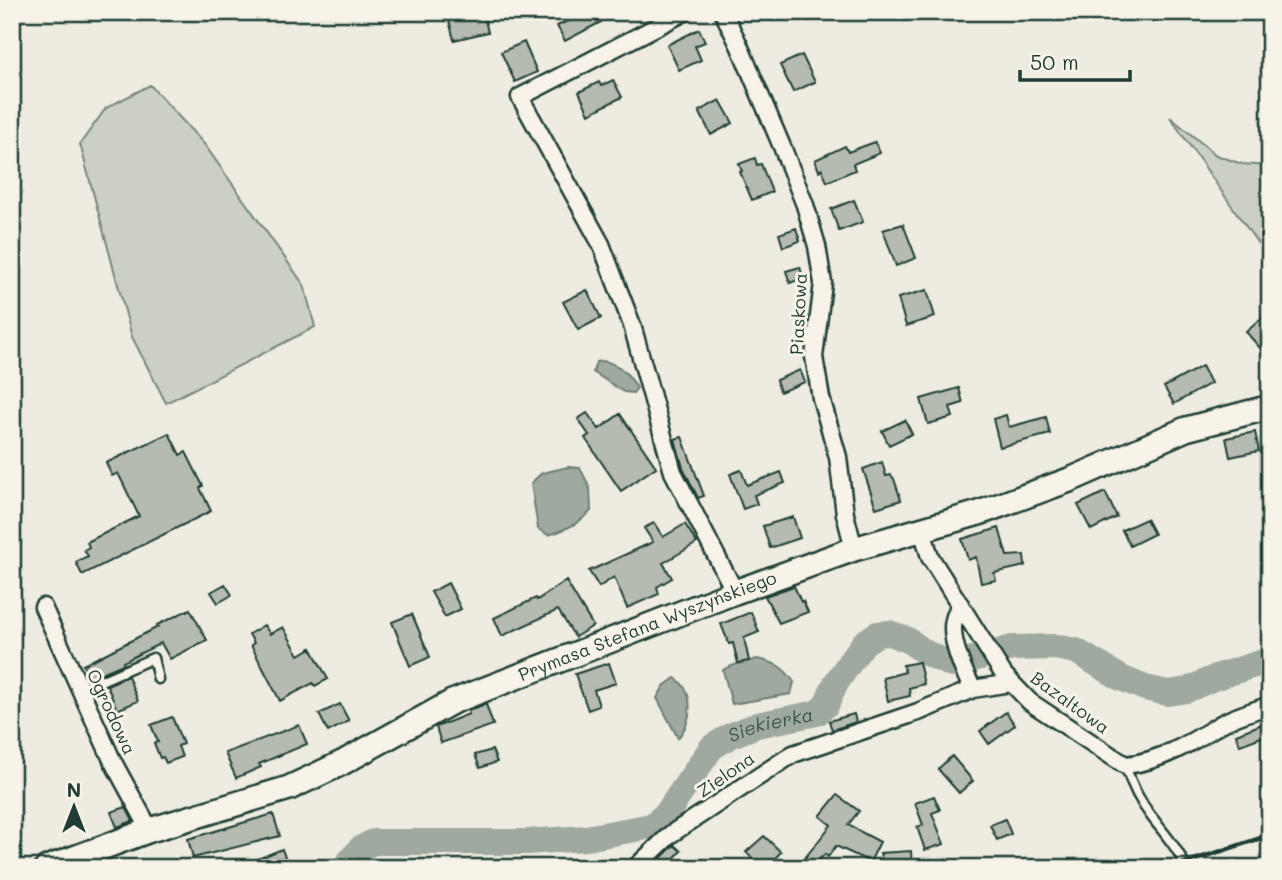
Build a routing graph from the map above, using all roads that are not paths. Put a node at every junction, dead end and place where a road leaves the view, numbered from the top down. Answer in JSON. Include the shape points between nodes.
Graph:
{"nodes":[{"id":1,"x":685,"y":12,"type":"edge"},
{"id":2,"x":723,"y":12,"type":"edge"},
{"id":3,"x":1264,"y":408,"type":"edge"},
{"id":4,"x":922,"y":530,"type":"junction"},
{"id":5,"x":854,"y":549,"type":"junction"},
{"id":6,"x":735,"y":592,"type":"junction"},
{"id":7,"x":960,"y":604,"type":"junction"},
{"id":8,"x":43,"y":607,"type":"dead end"},
{"id":9,"x":158,"y":679,"type":"dead end"},
{"id":10,"x":1007,"y":679,"type":"junction"},
{"id":11,"x":973,"y":689,"type":"junction"},
{"id":12,"x":80,"y":690,"type":"junction"},
{"id":13,"x":1270,"y":705,"type":"edge"},
{"id":14,"x":1125,"y":765,"type":"junction"},
{"id":15,"x":150,"y":830,"type":"junction"},
{"id":16,"x":47,"y":868,"type":"edge"},
{"id":17,"x":635,"y":868,"type":"edge"},
{"id":18,"x":1186,"y":868,"type":"edge"}],
"edges":[{"from":1,"to":6,"type":"street","via":[[520,97],[600,244],[632,325],[673,472]]},
{"from":2,"to":5,"type":"street","name":"Piaskowa","via":[[779,138],[817,246],[823,283],[814,357]]},
{"from":3,"to":4,"type":"main road","name":"Prymasa Stefana Wyszyńskiego","via":[[1186,429],[1075,478]]},
{"from":4,"to":5,"type":"main road","name":"Prymasa Stefana Wyszyńskiego"},
{"from":4,"to":7,"type":"street","name":"Bazaltowa","via":[[930,557]]},
{"from":5,"to":6,"type":"main road","name":"Prymasa Stefana Wyszyńskiego"},
{"from":6,"to":15,"type":"main road","name":"Prymasa Stefana Wyszyńskiego","via":[[452,702],[289,788]]},
{"from":7,"to":10,"type":"street","name":"Bazaltowa"},
{"from":7,"to":11,"type":"street","via":[[953,629]]},
{"from":8,"to":12,"type":"street","name":"Ogrodowa"},
{"from":9,"to":12,"type":"lane","via":[[153,658]]},
{"from":10,"to":11,"type":"street","name":"Zielona"},
{"from":10,"to":14,"type":"street","name":"Bazaltowa","via":[[1030,702]]},
{"from":11,"to":17,"type":"street","name":"Zielona","via":[[793,754],[671,834]]},
{"from":12,"to":15,"type":"street","name":"Ogrodowa"},
{"from":13,"to":14,"type":"street","via":[[1143,764]]},
{"from":14,"to":18,"type":"lane","via":[[1148,813]]},
{"from":15,"to":16,"type":"main road","name":"Prymasa Stefana Wyszyńskiego"}]}
